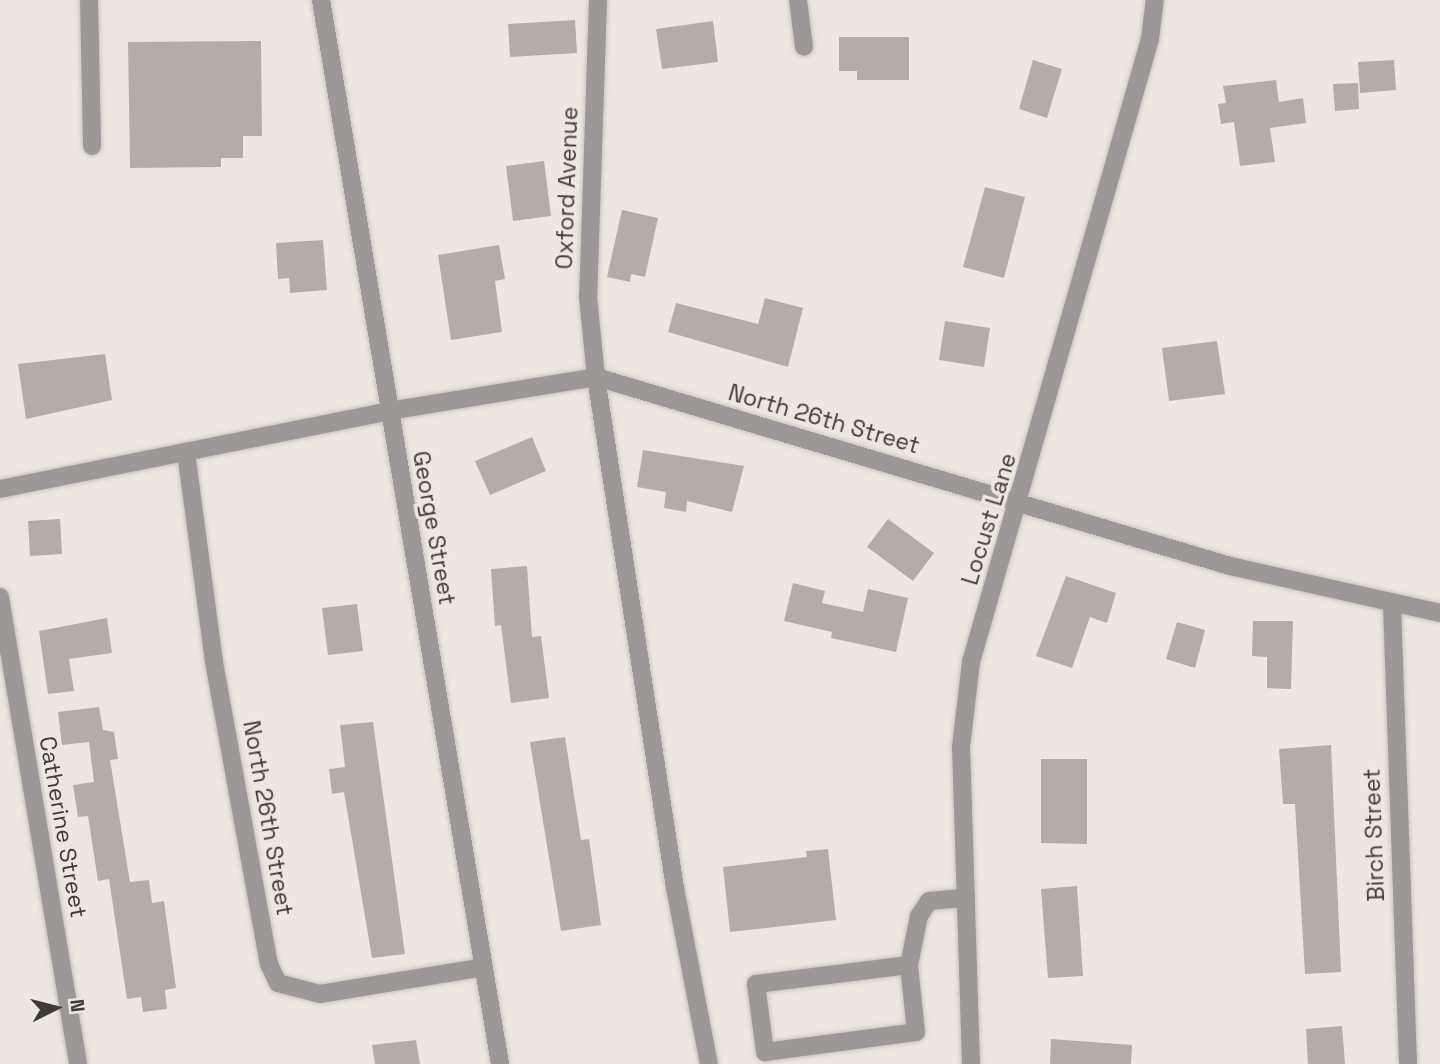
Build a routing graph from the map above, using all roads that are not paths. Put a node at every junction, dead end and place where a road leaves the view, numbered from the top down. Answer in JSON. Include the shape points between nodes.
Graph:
{"nodes":[{"id":1,"x":89,"y":0,"type":"edge"},
{"id":2,"x":321,"y":0,"type":"edge"},
{"id":3,"x":598,"y":0,"type":"edge"},
{"id":4,"x":797,"y":0,"type":"edge"},
{"id":5,"x":1155,"y":0,"type":"edge"},
{"id":6,"x":804,"y":47,"type":"dead end"},
{"id":7,"x":92,"y":146,"type":"dead end"},
{"id":8,"x":596,"y":377,"type":"junction"},
{"id":9,"x":389,"y":411,"type":"junction"},
{"id":10,"x":186,"y":452,"type":"junction"},
{"id":11,"x":0,"y":489,"type":"edge"},
{"id":12,"x":1020,"y":502,"type":"junction"},
{"id":13,"x":0,"y":597,"type":"edge"},
{"id":14,"x":1392,"y":605,"type":"junction"},
{"id":15,"x":1440,"y":613,"type":"edge"},
{"id":16,"x":966,"y":898,"type":"junction"},
{"id":17,"x":909,"y":965,"type":"junction"},
{"id":18,"x":484,"y":967,"type":"junction"},
{"id":19,"x":78,"y":1064,"type":"edge"},
{"id":20,"x":500,"y":1064,"type":"edge"},
{"id":21,"x":709,"y":1064,"type":"edge"},
{"id":22,"x":971,"y":1064,"type":"edge"},
{"id":23,"x":1408,"y":1064,"type":"edge"}],
"edges":[{"from":1,"to":7,"type":"street"},
{"from":2,"to":9,"type":"street","name":"George Street"},
{"from":3,"to":8,"type":"street","name":"Oxford Avenue","via":[[588,297]]},
{"from":4,"to":6,"type":"street"},
{"from":5,"to":12,"type":"street","name":"Locust Lane","via":[[1150,39]]},
{"from":8,"to":9,"type":"street","name":"North 26th Street"},
{"from":8,"to":12,"type":"street","name":"North 26th Street"},
{"from":8,"to":21,"type":"street","via":[[675,888]]},
{"from":9,"to":10,"type":"street","name":"North 26th Street"},
{"from":9,"to":18,"type":"street","name":"George Street"},
{"from":10,"to":11,"type":"street","name":"North 26th Street"},
{"from":10,"to":18,"type":"street","name":"North 26th Street","via":[[214,662],[269,964],[278,983],[320,994]]},
{"from":12,"to":14,"type":"street","name":"North 26th Street","via":[[1230,566]]},
{"from":12,"to":16,"type":"street","name":"Locust Lane","via":[[971,662],[961,747]]},
{"from":13,"to":19,"type":"street","name":"Catherine Street"},
{"from":14,"to":15,"type":"street","name":"North 26th Street"},
{"from":14,"to":23,"type":"street","name":"Birch Street"},
{"from":16,"to":17,"type":"street","via":[[929,901],[919,916]]},
{"from":16,"to":22,"type":"street","name":"Locust Lane"},
{"from":17,"to":17,"type":"street","via":[[916,1032],[765,1052],[756,984]]},
{"from":18,"to":20,"type":"street","name":"George Street"}]}
